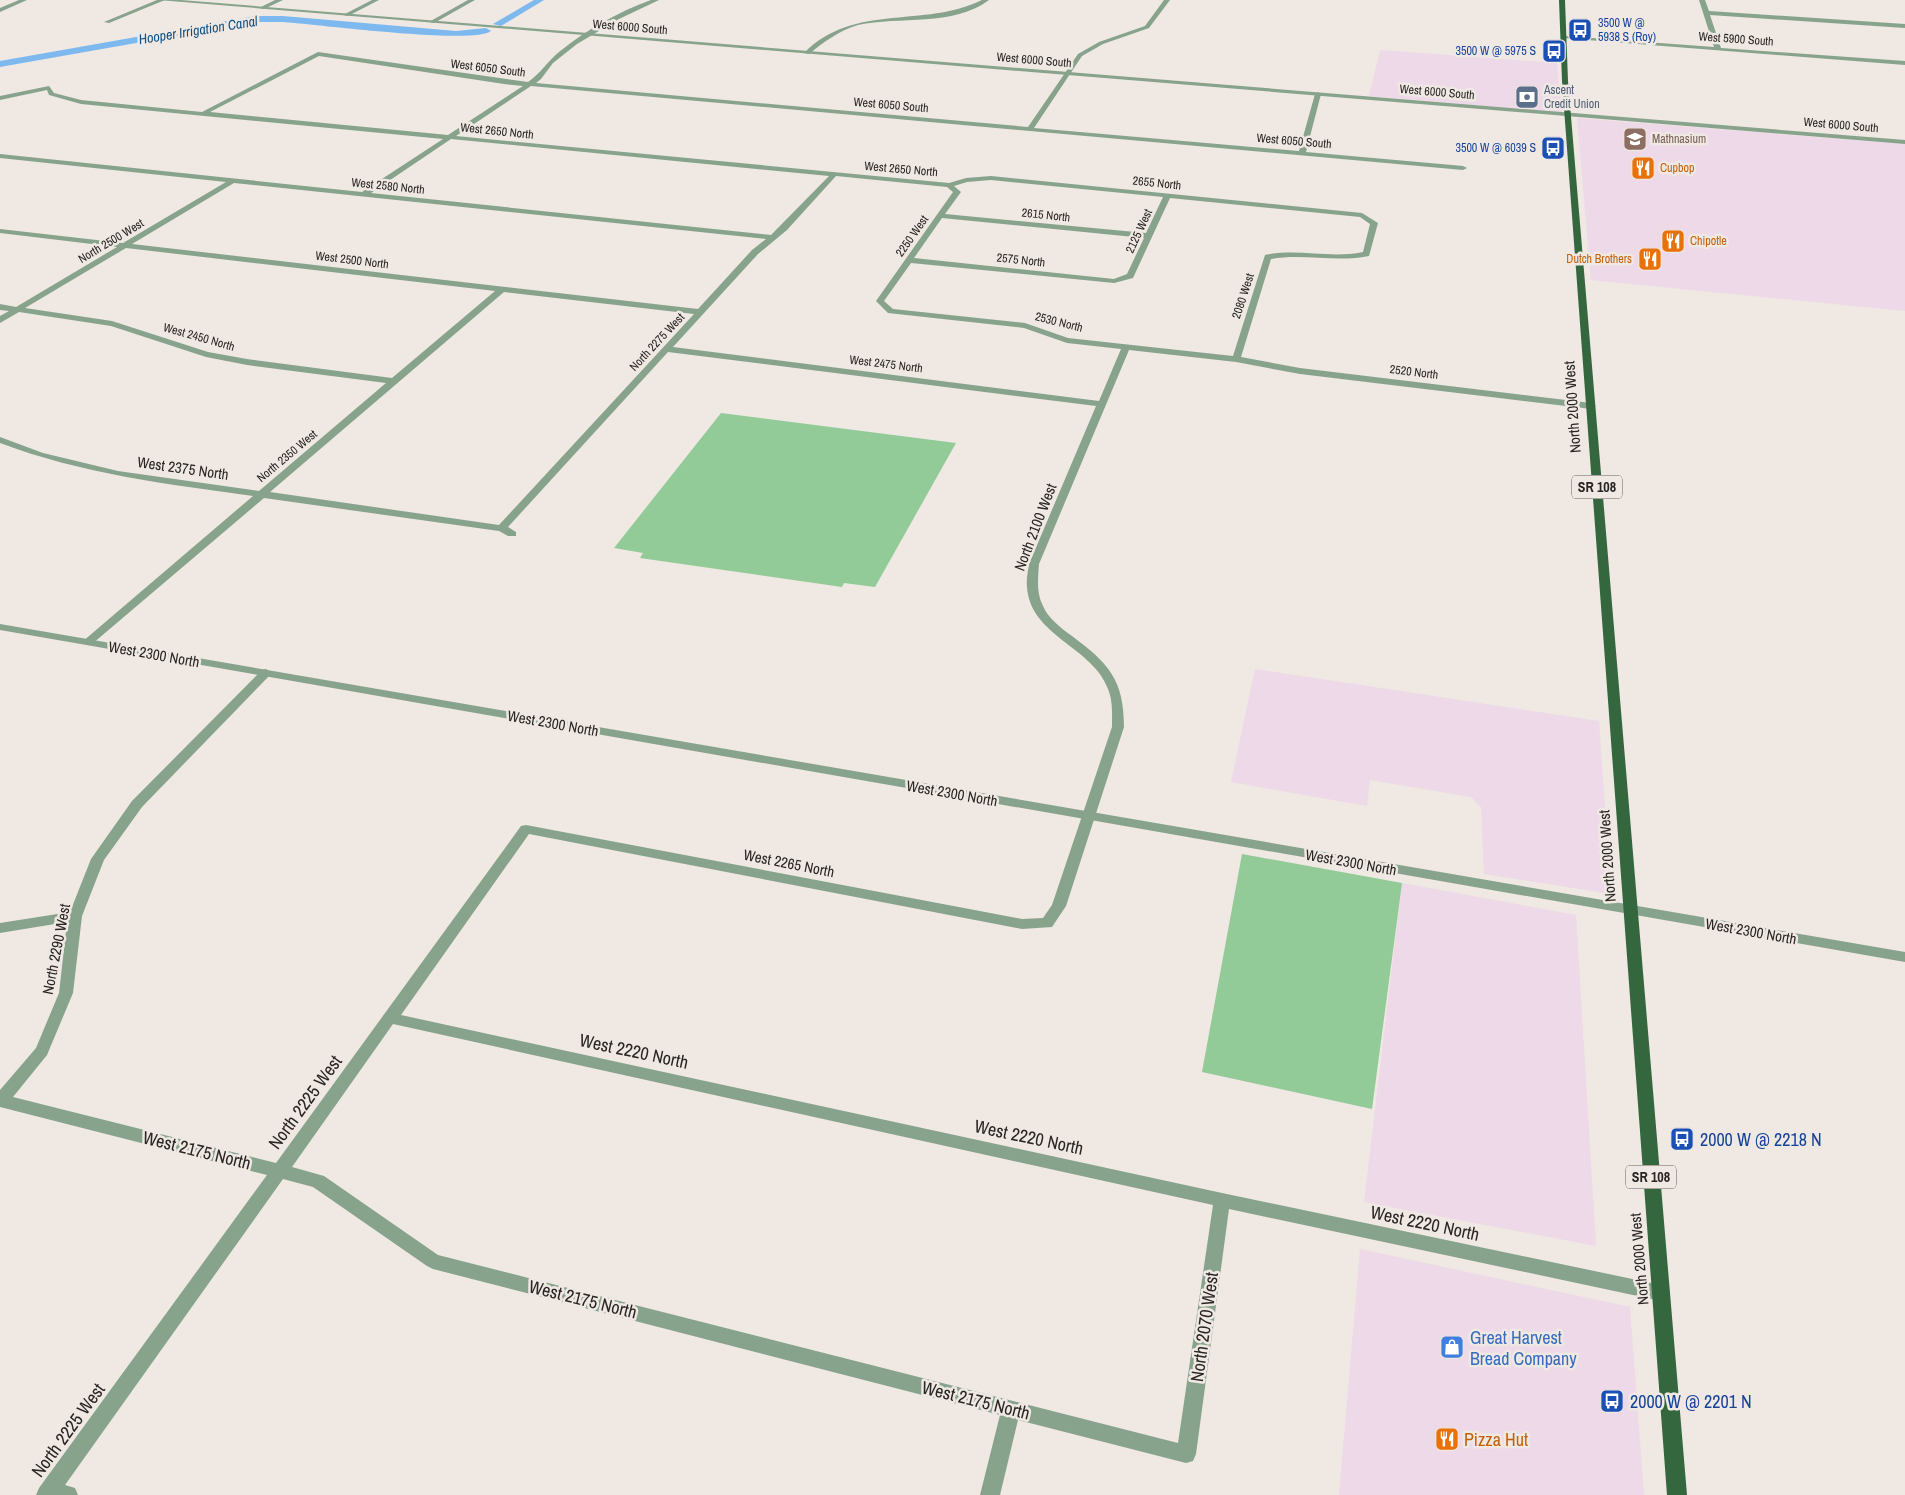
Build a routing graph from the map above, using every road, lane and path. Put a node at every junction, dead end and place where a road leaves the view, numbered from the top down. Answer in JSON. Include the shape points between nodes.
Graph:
{"nodes":[{"id":1,"x":24,"y":0,"type":"edge"},
{"id":2,"x":162,"y":0,"type":"edge"},
{"id":3,"x":280,"y":0,"type":"edge"},
{"id":4,"x":376,"y":0,"type":"edge"},
{"id":5,"x":472,"y":0,"type":"edge"},
{"id":6,"x":656,"y":0,"type":"edge"},
{"id":7,"x":986,"y":0,"type":"edge"},
{"id":8,"x":1167,"y":0,"type":"edge"},
{"id":9,"x":1562,"y":0,"type":"edge"},
{"id":10,"x":1702,"y":0,"type":"edge"},
{"id":11,"x":0,"y":8,"type":"edge"},
{"id":12,"x":262,"y":8,"type":"junction"},
{"id":13,"x":1706,"y":13,"type":"junction"},
{"id":14,"x":346,"y":15,"type":"junction"},
{"id":15,"x":108,"y":22,"type":"dead end"},
{"id":16,"x":432,"y":22,"type":"junction"},
{"id":17,"x":1905,"y":26,"type":"edge"},
{"id":18,"x":589,"y":35,"type":"junction"},
{"id":19,"x":1566,"y":38,"type":"junction"},
{"id":20,"x":1718,"y":49,"type":"junction"},
{"id":21,"x":807,"y":52,"type":"junction"},
{"id":22,"x":1905,"y":63,"type":"edge"},
{"id":23,"x":1066,"y":74,"type":"junction"},
{"id":24,"x":528,"y":84,"type":"junction"},
{"id":25,"x":1318,"y":94,"type":"junction"},
{"id":26,"x":0,"y":98,"type":"edge"},
{"id":27,"x":202,"y":114,"type":"junction"},
{"id":28,"x":1568,"y":114,"type":"junction"},
{"id":29,"x":1030,"y":129,"type":"junction"},
{"id":30,"x":448,"y":138,"type":"junction"},
{"id":31,"x":1905,"y":142,"type":"edge"},
{"id":32,"x":1302,"y":153,"type":"junction"},
{"id":33,"x":0,"y":156,"type":"edge"},
{"id":34,"x":1463,"y":168,"type":"dead end"},
{"id":35,"x":833,"y":175,"type":"junction"},
{"id":36,"x":232,"y":181,"type":"junction"},
{"id":37,"x":949,"y":185,"type":"junction"},
{"id":38,"x":364,"y":194,"type":"junction"},
{"id":39,"x":1168,"y":196,"type":"junction"},
{"id":40,"x":940,"y":216,"type":"junction"},
{"id":41,"x":0,"y":231,"type":"edge"},
{"id":42,"x":1149,"y":236,"type":"junction"},
{"id":43,"x":773,"y":237,"type":"junction"},
{"id":44,"x":126,"y":246,"type":"junction"},
{"id":45,"x":1285,"y":253,"type":"joint"},
{"id":46,"x":909,"y":260,"type":"junction"},
{"id":47,"x":1130,"y":276,"type":"joint"},
{"id":48,"x":502,"y":289,"type":"junction"},
{"id":49,"x":880,"y":301,"type":"joint"},
{"id":50,"x":0,"y":307,"type":"edge"},
{"id":51,"x":17,"y":310,"type":"junction"},
{"id":52,"x":700,"y":312,"type":"junction"},
{"id":53,"x":0,"y":320,"type":"edge"},
{"id":54,"x":1126,"y":347,"type":"junction"},
{"id":55,"x":666,"y":350,"type":"junction"},
{"id":56,"x":1236,"y":360,"type":"junction"},
{"id":57,"x":393,"y":382,"type":"junction"},
{"id":58,"x":1102,"y":404,"type":"junction"},
{"id":59,"x":1591,"y":406,"type":"junction"},
{"id":60,"x":0,"y":440,"type":"edge"},
{"id":61,"x":261,"y":494,"type":"junction"},
{"id":62,"x":502,"y":528,"type":"junction"},
{"id":63,"x":512,"y":534,"type":"dead end"},
{"id":64,"x":0,"y":627,"type":"edge"},
{"id":65,"x":88,"y":642,"type":"junction"},
{"id":66,"x":266,"y":673,"type":"junction"},
{"id":67,"x":1088,"y":817,"type":"junction"},
{"id":68,"x":526,"y":829,"type":"joint"},
{"id":69,"x":1630,"y":910,"type":"junction"},
{"id":70,"x":76,"y":916,"type":"junction"},
{"id":71,"x":1047,"y":923,"type":"joint"},
{"id":72,"x":0,"y":928,"type":"edge"},
{"id":73,"x":1905,"y":957,"type":"edge"},
{"id":74,"x":390,"y":1018,"type":"junction"},
{"id":75,"x":0,"y":1101,"type":"edge"},
{"id":76,"x":279,"y":1171,"type":"junction"},
{"id":77,"x":1222,"y":1200,"type":"junction"},
{"id":78,"x":1661,"y":1293,"type":"junction"},
{"id":79,"x":1011,"y":1409,"type":"junction"},
{"id":80,"x":1186,"y":1454,"type":"joint"},
{"id":81,"x":55,"y":1493,"type":"edge"},
{"id":82,"x":990,"y":1495,"type":"edge"},
{"id":83,"x":1677,"y":1495,"type":"edge"}],
"edges":[{"from":1,"to":11,"type":"street"},
{"from":2,"to":12,"type":"street","name":"West 6000 South"},
{"from":2,"to":15,"type":"street"},
{"from":3,"to":12,"type":"street"},
{"from":4,"to":14,"type":"street"},
{"from":5,"to":16,"type":"street"},
{"from":6,"to":18,"type":"street","via":[[627,11]]},
{"from":7,"to":21,"type":"street","via":[[954,12],[858,24],[826,38]]},
{"from":8,"to":23,"type":"street","via":[[1147,27],[1088,48]]},
{"from":9,"to":19,"type":"main road","number":"SR 108"},
{"from":10,"to":13,"type":"street"},
{"from":12,"to":14,"type":"street","name":"West 6000 South"},
{"from":13,"to":17,"type":"street"},
{"from":13,"to":20,"type":"street"},
{"from":14,"to":16,"type":"street","name":"West 6000 South"},
{"from":16,"to":18,"type":"street","name":"West 6000 South"},
{"from":18,"to":21,"type":"street","name":"West 6000 South"},
{"from":18,"to":24,"type":"street","via":[[554,58],[538,78]]},
{"from":19,"to":20,"type":"street","name":"West 5900 South"},
{"from":19,"to":28,"type":"main road","number":"SR 108"},
{"from":20,"to":22,"type":"street","name":"West 5900 South"},
{"from":21,"to":23,"type":"street","name":"West 6000 South"},
{"from":23,"to":25,"type":"street","name":"West 6000 South"},
{"from":23,"to":29,"type":"street"},
{"from":24,"to":27,"type":"street","name":"West 6050 South","via":[[464,78],[318,54]]},
{"from":24,"to":29,"type":"street","name":"West 6050 South"},
{"from":24,"to":30,"type":"street"},
{"from":25,"to":28,"type":"street","name":"West 6000 South"},
{"from":25,"to":32,"type":"street"},
{"from":26,"to":27,"type":"street","name":"West 2650 North","via":[[49,88],[51,94],[81,102]]},
{"from":27,"to":30,"type":"street","name":"West 2650 North"},
{"from":28,"to":31,"type":"street","name":"West 6000 South"},
{"from":28,"to":59,"type":"main road","name":"North 2000 West","number":"SR 108"},
{"from":29,"to":32,"type":"street","name":"West 6050 South"},
{"from":30,"to":35,"type":"street","name":"West 2650 North"},
{"from":30,"to":38,"type":"street"},
{"from":32,"to":34,"type":"street","name":"West 6050 South"},
{"from":33,"to":36,"type":"street","name":"West 2580 North"},
{"from":35,"to":37,"type":"street","name":"West 2650 North"},
{"from":35,"to":43,"type":"street","name":"North 2275 West"},
{"from":36,"to":38,"type":"street","name":"West 2580 North"},
{"from":36,"to":44,"type":"street","name":"North 2500 West"},
{"from":37,"to":39,"type":"street","name":"2655 North","via":[[991,178]]},
{"from":37,"to":40,"type":"street","name":"2250 West","via":[[957,192]]},
{"from":38,"to":43,"type":"street","name":"West 2580 North"},
{"from":39,"to":42,"type":"street","name":"2125 West"},
{"from":39,"to":45,"type":"street","name":"2655 North","via":[[1362,214],[1374,223],[1366,254],[1349,259]]},
{"from":40,"to":42,"type":"street","name":"2615 North"},
{"from":40,"to":46,"type":"street","name":"2250 West"},
{"from":41,"to":44,"type":"street","name":"West 2500 North"},
{"from":42,"to":47,"type":"street","name":"2125 West"},
{"from":43,"to":52,"type":"street","name":"North 2275 West"},
{"from":44,"to":48,"type":"street","name":"West 2500 North"},
{"from":44,"to":51,"type":"street","name":"North 2500 West"},
{"from":45,"to":56,"type":"street","name":"2080 West","via":[[1268,257]]},
{"from":46,"to":47,"type":"street","name":"2575 North","via":[[1114,281]]},
{"from":46,"to":49,"type":"street","name":"2250 West"},
{"from":48,"to":52,"type":"street","name":"West 2500 North"},
{"from":48,"to":57,"type":"street","name":"North 2350 West"},
{"from":49,"to":54,"type":"street","name":"2530 North","via":[[891,311],[1025,326],[1067,340]]},
{"from":50,"to":51,"type":"street","name":"West 2450 North"},
{"from":51,"to":53,"type":"street","name":"North 2500 West"},
{"from":51,"to":57,"type":"street","name":"West 2450 North","via":[[112,324],[206,354],[247,362]]},
{"from":52,"to":55,"type":"street","name":"North 2275 West"},
{"from":54,"to":56,"type":"street","name":"2530 North"},
{"from":54,"to":58,"type":"street","name":"North 2100 West"},
{"from":55,"to":58,"type":"street","name":"West 2475 North"},
{"from":55,"to":62,"type":"street","name":"North 2275 West"},
{"from":56,"to":59,"type":"street","name":"2520 North","via":[[1300,371]]},
{"from":57,"to":61,"type":"street","name":"North 2350 West"},
{"from":58,"to":67,"type":"street","name":"North 2100 West","via":[[1034,564],[1030,582],[1033,600],[1045,619],[1100,666],[1112,685],[1118,704],[1118,727]]},
{"from":59,"to":69,"type":"main road","name":"North 2000 West","number":"SR 108"},
{"from":60,"to":61,"type":"street","name":"West 2375 North","via":[[40,455],[118,474]]},
{"from":61,"to":62,"type":"street","name":"West 2375 North"},
{"from":61,"to":65,"type":"street","name":"North 2350 West"},
{"from":62,"to":63,"type":"street","name":"West 2375 North"},
{"from":64,"to":65,"type":"street","name":"West 2300 North"},
{"from":65,"to":66,"type":"street","name":"West 2300 North"},
{"from":66,"to":67,"type":"street","name":"West 2300 North"},
{"from":66,"to":70,"type":"street","name":"North 2290 West","via":[[136,805],[98,858]]},
{"from":67,"to":69,"type":"street","name":"West 2300 North"},
{"from":67,"to":71,"type":"street","name":"North 2100 West","via":[[1059,906]]},
{"from":68,"to":71,"type":"street","name":"West 2265 North","via":[[1022,924]]},
{"from":68,"to":74,"type":"street","name":"North 2225 West"},
{"from":69,"to":73,"type":"street","name":"West 2300 North"},
{"from":69,"to":78,"type":"main road","name":"North 2000 West","number":"SR 108"},
{"from":70,"to":72,"type":"street"},
{"from":70,"to":75,"type":"street","name":"North 2290 West","via":[[63,1001],[42,1051]]},
{"from":74,"to":76,"type":"street","name":"North 2225 West"},
{"from":74,"to":77,"type":"street","name":"West 2220 North"},
{"from":75,"to":76,"type":"street","name":"West 2175 North"},
{"from":76,"to":79,"type":"street","name":"West 2175 North","via":[[318,1180],[433,1261]]},
{"from":76,"to":81,"type":"street","name":"North 2225 West"},
{"from":77,"to":78,"type":"street","name":"West 2220 North"},
{"from":77,"to":80,"type":"street","name":"North 2070 West"},
{"from":78,"to":83,"type":"main road","name":"North 2000 West","number":"SR 108"},
{"from":79,"to":80,"type":"street","name":"West 2175 North"},
{"from":79,"to":82,"type":"street"}]}
